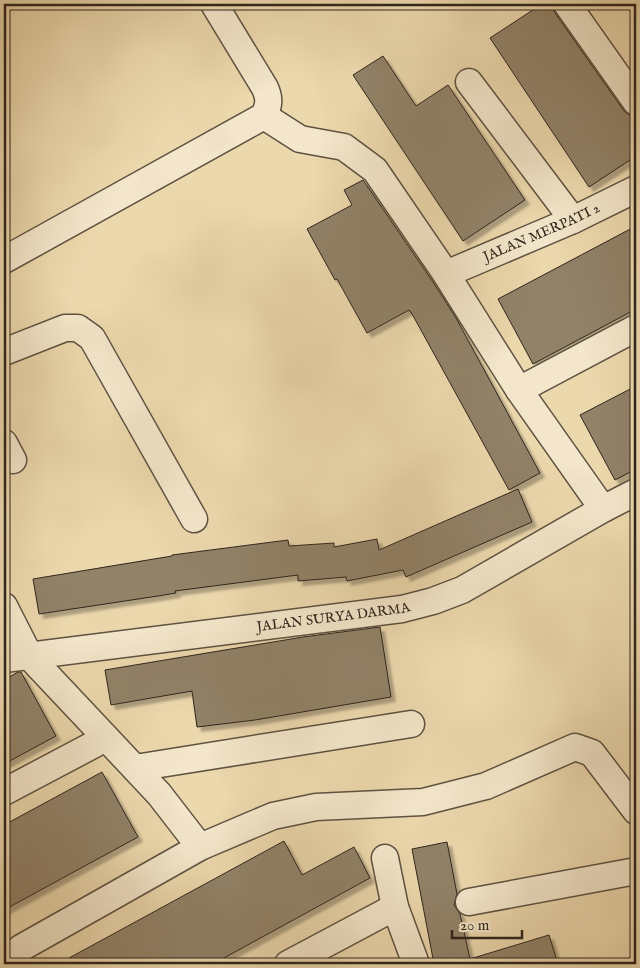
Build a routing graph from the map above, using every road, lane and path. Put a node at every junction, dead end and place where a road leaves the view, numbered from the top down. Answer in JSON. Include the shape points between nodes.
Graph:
{"nodes":[{"id":1,"x":214,"y":4,"type":"edge"},
{"id":2,"x":567,"y":4,"type":"edge"},
{"id":3,"x":469,"y":82,"type":"dead end"},
{"id":4,"x":636,"y":102,"type":"edge"},
{"id":5,"x":264,"y":116,"type":"junction"},
{"id":6,"x":636,"y":189,"type":"edge"},
{"id":7,"x":573,"y":220,"type":"junction"},
{"id":8,"x":4,"y":260,"type":"edge"},
{"id":9,"x":446,"y":274,"type":"junction"},
{"id":10,"x":636,"y":328,"type":"edge"},
{"id":11,"x":4,"y":352,"type":"edge"},
{"id":12,"x":519,"y":390,"type":"junction"},
{"id":13,"x":636,"y":492,"type":"edge"},
{"id":14,"x":604,"y":509,"type":"junction"},
{"id":15,"x":194,"y":518,"type":"dead end"},
{"id":16,"x":4,"y":606,"type":"edge"},
{"id":17,"x":30,"y":657,"type":"junction"},
{"id":18,"x":4,"y":659,"type":"edge"},
{"id":19,"x":411,"y":724,"type":"dead end"},
{"id":20,"x":106,"y":738,"type":"junction"},
{"id":21,"x":135,"y":768,"type":"junction"},
{"id":22,"x":4,"y":792,"type":"edge"},
{"id":23,"x":636,"y":810,"type":"edge"},
{"id":24,"x":200,"y":847,"type":"junction"},
{"id":25,"x":385,"y":858,"type":"dead end"},
{"id":26,"x":636,"y":871,"type":"edge"},
{"id":27,"x":469,"y":902,"type":"dead end"},
{"id":28,"x":396,"y":907,"type":"junction"},
{"id":29,"x":4,"y":962,"type":"edge"},
{"id":30,"x":288,"y":964,"type":"edge"},
{"id":31,"x":416,"y":964,"type":"edge"}],
"edges":[{"from":1,"to":5,"type":"street","via":[[269,96]]},
{"from":2,"to":4,"type":"street"},
{"from":3,"to":7,"type":"street"},
{"from":5,"to":8,"type":"street"},
{"from":5,"to":9,"type":"street","via":[[300,139],[344,147],[374,170]]},
{"from":6,"to":7,"type":"street","name":"JALAN MERPATI 2"},
{"from":7,"to":9,"type":"street","name":"JALAN MERPATI 2"},
{"from":9,"to":12,"type":"street"},
{"from":10,"to":12,"type":"street"},
{"from":11,"to":15,"type":"street","via":[[65,328],[78,328],[92,338]]},
{"from":12,"to":14,"type":"street"},
{"from":13,"to":14,"type":"street","name":"JALAN SURYA DARMA"},
{"from":14,"to":17,"type":"street","name":"JALAN SURYA DARMA","via":[[462,590],[402,609]]},
{"from":16,"to":17,"type":"street"},
{"from":17,"to":18,"type":"street","name":"JALAN SURYA DARMA"},
{"from":17,"to":20,"type":"street"},
{"from":19,"to":21,"type":"street"},
{"from":20,"to":21,"type":"street"},
{"from":20,"to":22,"type":"street"},
{"from":21,"to":24,"type":"street"},
{"from":23,"to":24,"type":"street","via":[[592,753],[575,748],[486,786],[422,802],[316,807],[274,816]]},
{"from":24,"to":29,"type":"street","via":[[21,948]]},
{"from":25,"to":28,"type":"street"},
{"from":26,"to":27,"type":"street"},
{"from":28,"to":30,"type":"street"},
{"from":28,"to":31,"type":"street"}]}
